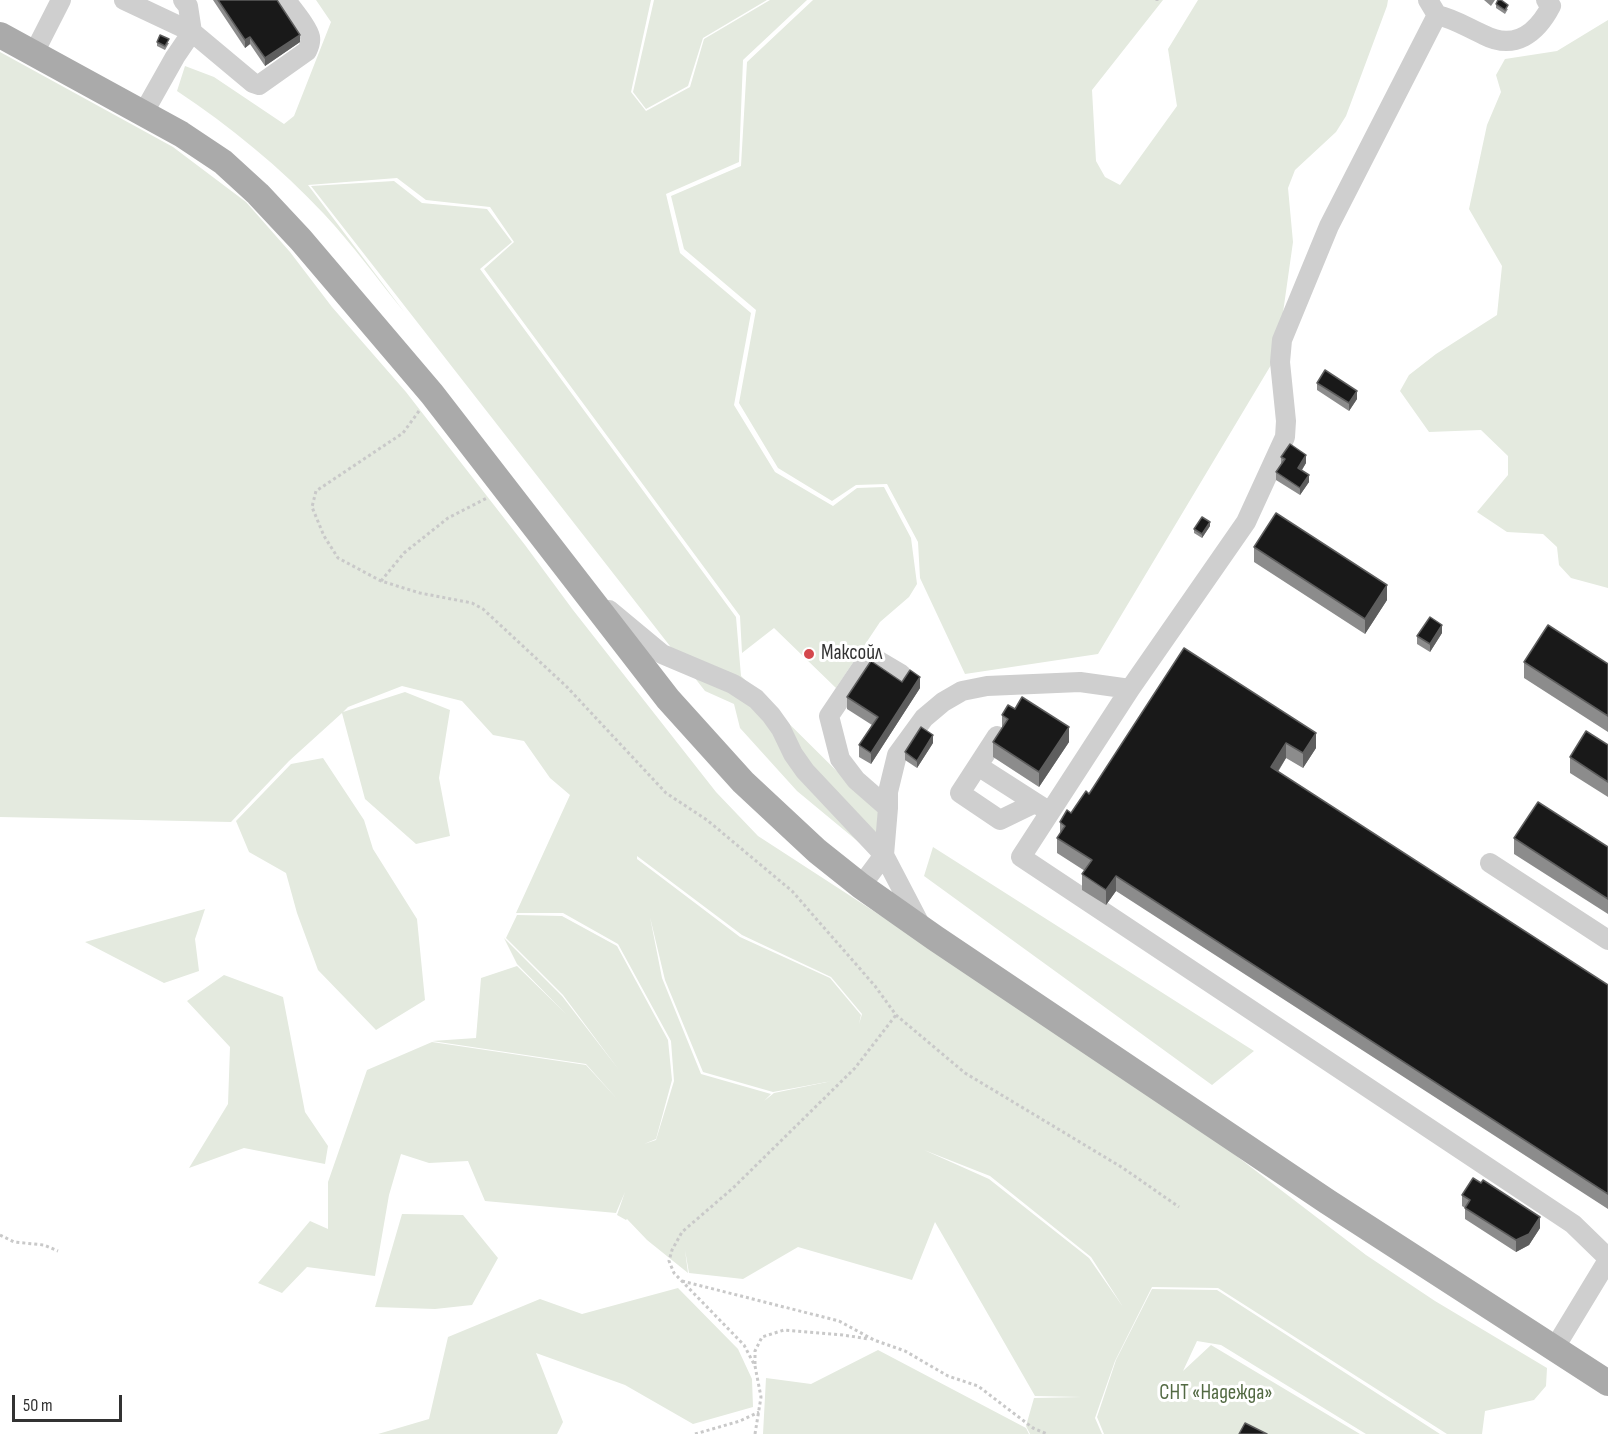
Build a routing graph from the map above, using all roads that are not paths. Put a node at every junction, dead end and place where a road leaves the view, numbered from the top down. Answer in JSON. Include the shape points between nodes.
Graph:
{"nodes":[{"id":1,"x":61,"y":0,"type":"edge"},
{"id":2,"x":124,"y":0,"type":"edge"},
{"id":3,"x":183,"y":0,"type":"edge"},
{"id":4,"x":286,"y":0,"type":"edge"},
{"id":5,"x":1546,"y":0,"type":"edge"},
{"id":6,"x":1433,"y":8,"type":"edge"},
{"id":7,"x":192,"y":32,"type":"junction"},
{"id":8,"x":0,"y":35,"type":"edge"},
{"id":9,"x":34,"y":53,"type":"junction"},
{"id":10,"x":144,"y":112,"type":"junction"},
{"id":11,"x":578,"y":583,"type":"junction"},
{"id":12,"x":902,"y":674,"type":"dead end"},
{"id":13,"x":1130,"y":689,"type":"junction"},
{"id":14,"x":998,"y":736,"type":"edge"},
{"id":15,"x":978,"y":766,"type":"junction"},
{"id":16,"x":1042,"y":807,"type":"junction"},
{"id":17,"x":888,"y":808,"type":"junction"},
{"id":18,"x":884,"y":855,"type":"junction"},
{"id":19,"x":1490,"y":863,"type":"dead end"},
{"id":20,"x":861,"y":886,"type":"junction"},
{"id":21,"x":922,"y":929,"type":"junction"},
{"id":22,"x":1608,"y":940,"type":"edge"},
{"id":23,"x":1608,"y":1259,"type":"edge"},
{"id":24,"x":1554,"y":1349,"type":"junction"},
{"id":25,"x":1608,"y":1383,"type":"edge"}],
"edges":[{"from":1,"to":9,"type":"lane"},
{"from":2,"to":7,"type":"lane"},
{"from":3,"to":7,"type":"lane","via":[[188,6]]},
{"from":4,"to":7,"type":"lane","via":[[308,31],[310,44],[307,51],[259,85]]},
{"from":5,"to":6,"type":"lane","via":[[1551,6],[1544,20],[1518,41],[1486,37]]},
{"from":6,"to":13,"type":"lane","via":[[1329,226],[1282,340],[1280,362],[1286,421],[1282,444],[1246,522]]},
{"from":7,"to":10,"type":"lane"},
{"from":8,"to":9,"type":"main road"},
{"from":9,"to":10,"type":"main road"},
{"from":10,"to":11,"type":"main road","via":[[223,162],[301,240],[432,394]]},
{"from":11,"to":18,"type":"lane","via":[[662,654],[733,684],[756,699],[771,714],[805,771]]},
{"from":11,"to":20,"type":"main road","via":[[668,699],[719,757],[793,830]]},
{"from":12,"to":17,"type":"lane","via":[[874,658],[866,661],[829,716],[840,759],[856,780]]},
{"from":13,"to":16,"type":"lane"},
{"from":13,"to":17,"type":"lane","via":[[1080,682],[987,686],[962,691],[924,718],[897,755]]},
{"from":14,"to":15,"type":"lane"},
{"from":15,"to":16,"type":"lane"},
{"from":15,"to":16,"type":"lane","via":[[960,793],[1000,820]]},
{"from":16,"to":23,"type":"lane","via":[[1020,856],[1573,1224]]},
{"from":17,"to":18,"type":"lane"},
{"from":18,"to":20,"type":"lane"},
{"from":18,"to":21,"type":"lane"},
{"from":19,"to":22,"type":"lane"},
{"from":20,"to":21,"type":"main road"},
{"from":21,"to":24,"type":"main road"},
{"from":23,"to":24,"type":"lane"},
{"from":24,"to":25,"type":"main road"}]}
